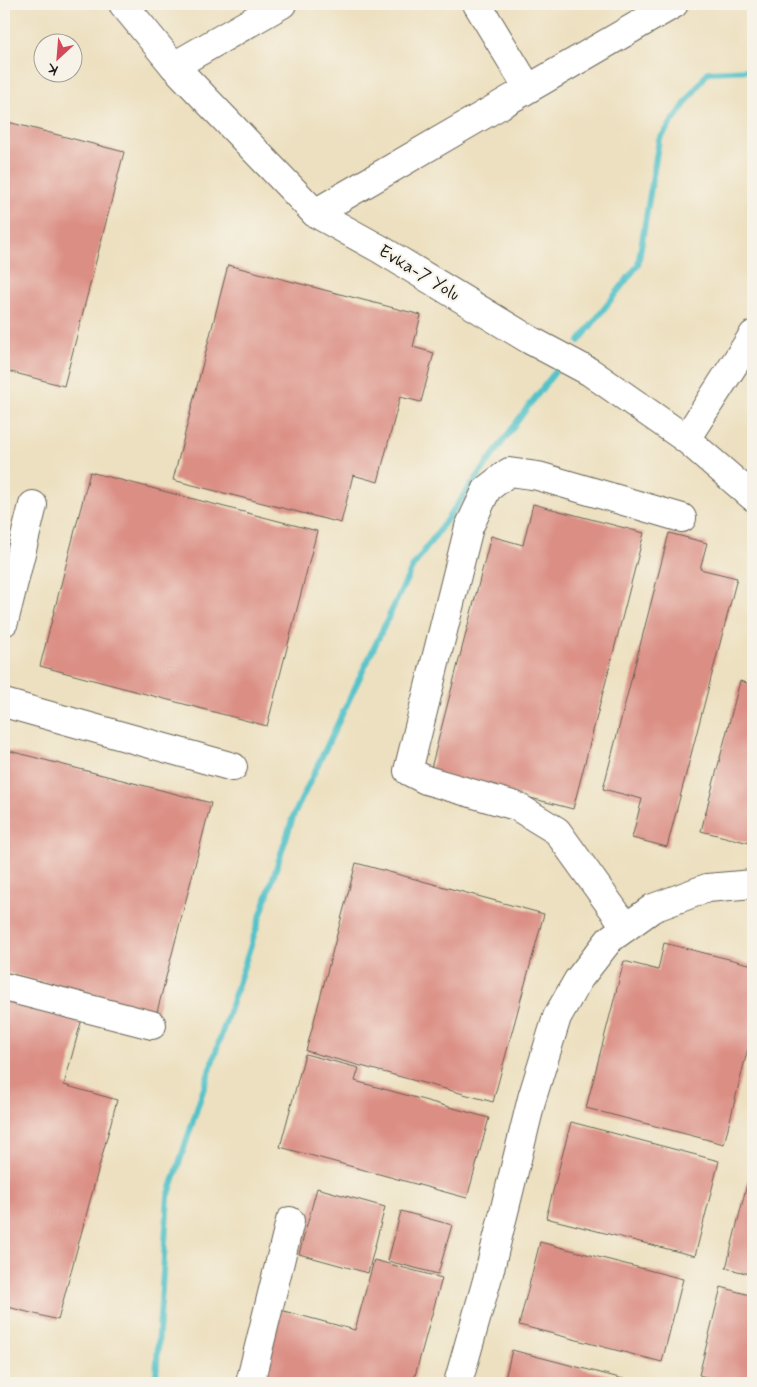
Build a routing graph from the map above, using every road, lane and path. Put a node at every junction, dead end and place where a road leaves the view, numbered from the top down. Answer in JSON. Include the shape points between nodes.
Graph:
{"nodes":[{"id":1,"x":123,"y":4,"type":"edge"},
{"id":2,"x":282,"y":4,"type":"edge"},
{"id":3,"x":477,"y":4,"type":"edge"},
{"id":4,"x":674,"y":4,"type":"edge"},
{"id":5,"x":174,"y":66,"type":"junction"},
{"id":6,"x":528,"y":88,"type":"junction"},
{"id":7,"x":315,"y":213,"type":"junction"},
{"id":8,"x":753,"y":335,"type":"edge"},
{"id":9,"x":686,"y":439,"type":"junction"},
{"id":10,"x":753,"y":497,"type":"edge"},
{"id":11,"x":33,"y":505,"type":"dead end"},
{"id":12,"x":682,"y":518,"type":"dead end"},
{"id":13,"x":4,"y":622,"type":"edge"},
{"id":14,"x":4,"y":703,"type":"edge"},
{"id":15,"x":233,"y":767,"type":"dead end"},
{"id":16,"x":753,"y":884,"type":"edge"},
{"id":17,"x":626,"y":927,"type":"junction"},
{"id":18,"x":4,"y":986,"type":"edge"},
{"id":19,"x":152,"y":1025,"type":"dead end"},
{"id":20,"x":290,"y":1222,"type":"dead end"},
{"id":21,"x":250,"y":1383,"type":"edge"},
{"id":22,"x":458,"y":1383,"type":"edge"}],
"edges":[{"from":1,"to":5,"type":"street","name":"Evka-7 Yolu"},
{"from":2,"to":5,"type":"street"},
{"from":3,"to":6,"type":"street"},
{"from":4,"to":6,"type":"street"},
{"from":5,"to":7,"type":"street","name":"Evka-7 Yolu"},
{"from":6,"to":7,"type":"street"},
{"from":7,"to":9,"type":"street","name":"Evka-7 Yolu","via":[[590,372]]},
{"from":8,"to":9,"type":"street"},
{"from":9,"to":10,"type":"street","name":"Evka-7 Yolu"},
{"from":11,"to":13,"type":"street"},
{"from":12,"to":17,"type":"street","via":[[529,474],[509,472],[487,489],[469,527],[408,772],[516,806],[546,823],[556,831]]},
{"from":14,"to":15,"type":"street"},
{"from":16,"to":17,"type":"street","via":[[707,888],[653,908]]},
{"from":17,"to":22,"type":"street","via":[[610,940],[578,980],[557,1017],[532,1098]]},
{"from":18,"to":19,"type":"street"},
{"from":20,"to":21,"type":"street"}]}
